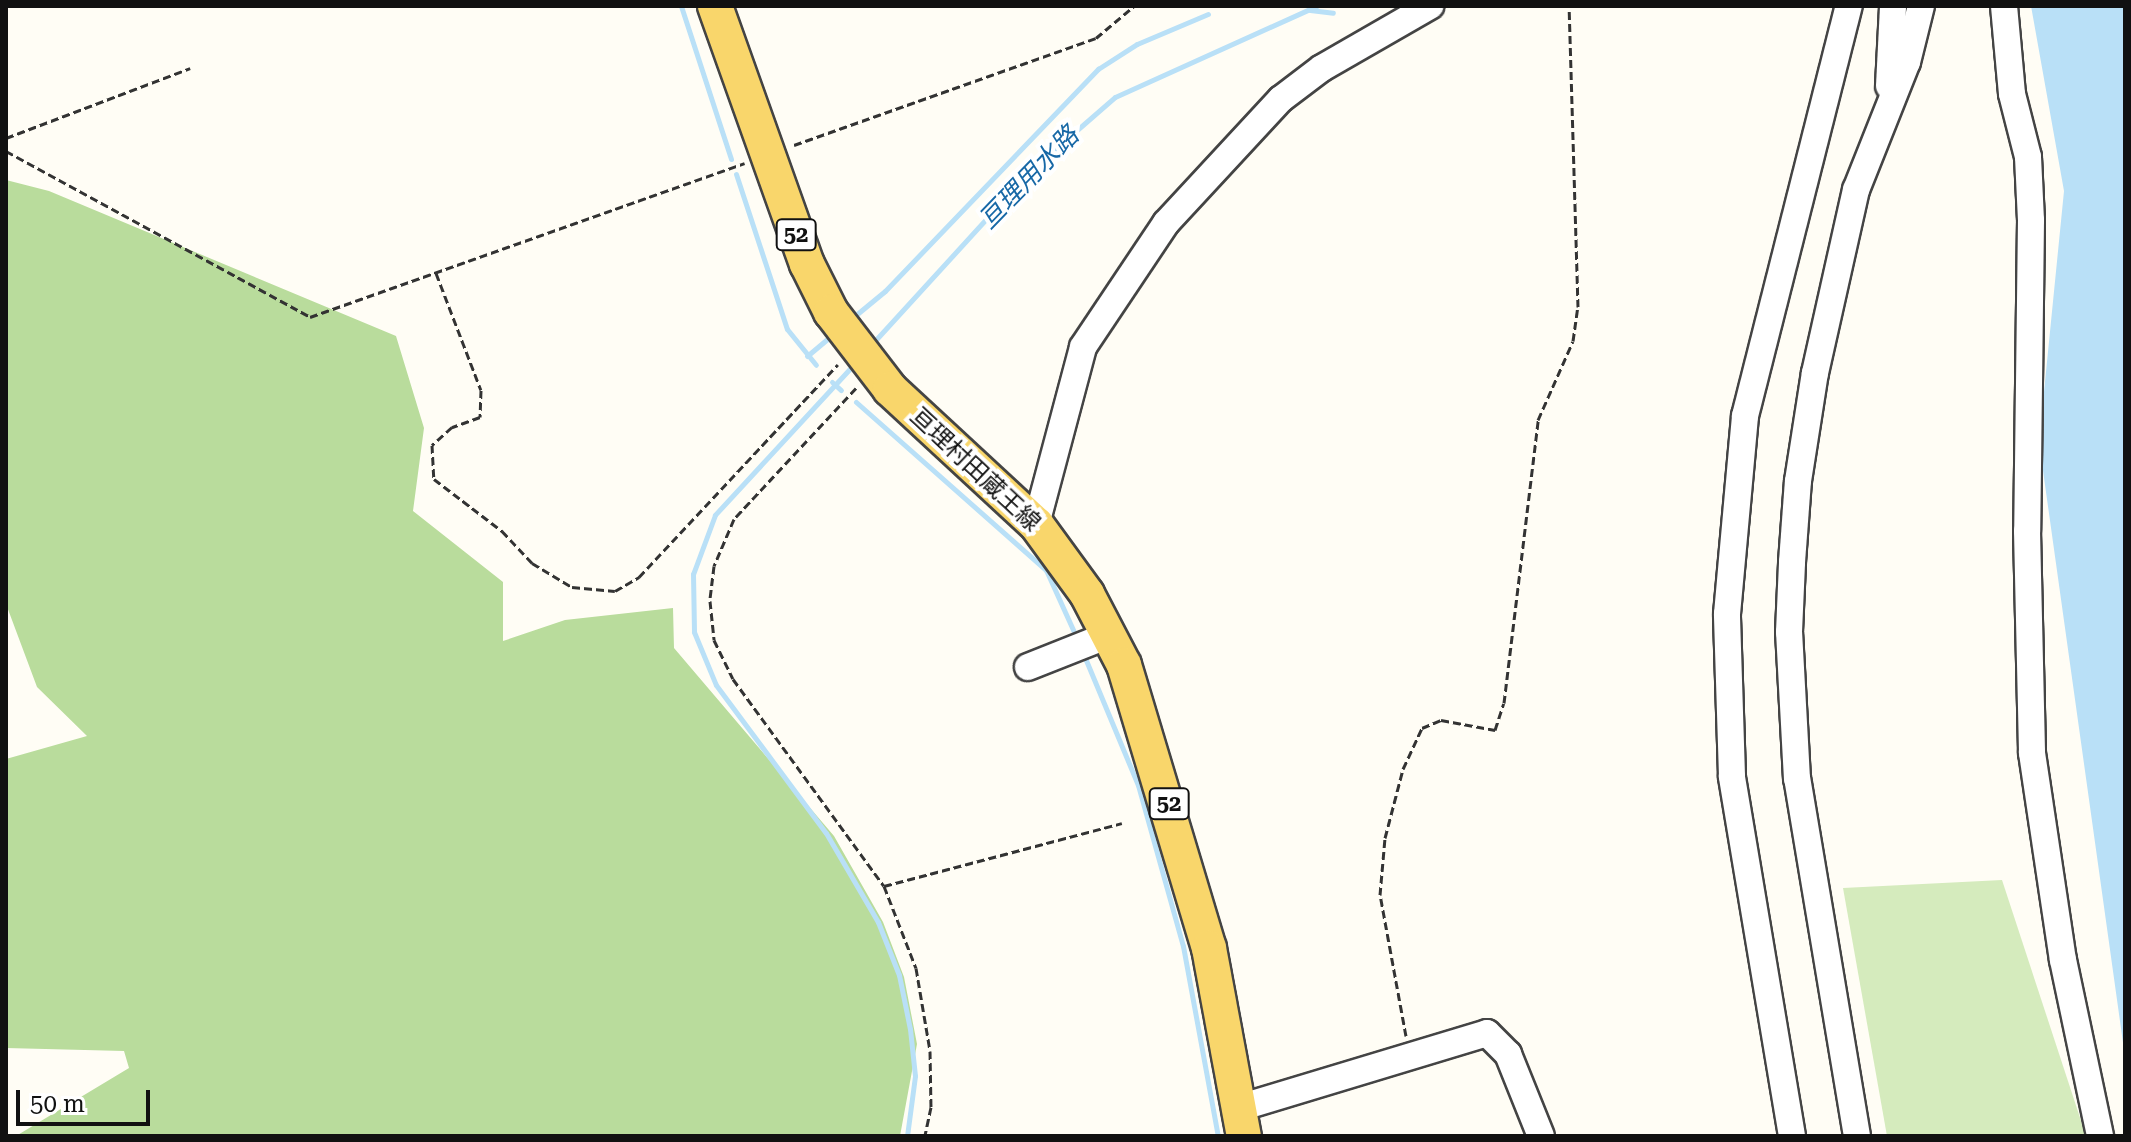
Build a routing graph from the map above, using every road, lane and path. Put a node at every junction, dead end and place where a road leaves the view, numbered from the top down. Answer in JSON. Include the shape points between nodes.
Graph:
{"nodes":[{"id":1,"x":715,"y":6,"type":"edge"},
{"id":2,"x":1134,"y":6,"type":"edge"},
{"id":3,"x":1430,"y":6,"type":"edge"},
{"id":4,"x":1569,"y":6,"type":"edge"},
{"id":5,"x":1849,"y":6,"type":"edge"},
{"id":6,"x":1893,"y":6,"type":"edge"},
{"id":7,"x":1921,"y":6,"type":"edge"},
{"id":8,"x":2004,"y":6,"type":"edge"},
{"id":9,"x":190,"y":68,"type":"dead end"},
{"id":10,"x":1888,"y":103,"type":"junction"},
{"id":11,"x":6,"y":138,"type":"edge"},
{"id":12,"x":6,"y":151,"type":"edge"},
{"id":13,"x":768,"y":155,"type":"junction"},
{"id":14,"x":436,"y":272,"type":"junction"},
{"id":15,"x":864,"y":360,"type":"junction"},
{"id":16,"x":1036,"y":524,"type":"junction"},
{"id":17,"x":1109,"y":635,"type":"junction"},
{"id":18,"x":1028,"y":667,"type":"dead end"},
{"id":19,"x":1122,"y":823,"type":"dead end"},
{"id":20,"x":884,"y":886,"type":"junction"},
{"id":21,"x":1410,"y":1055,"type":"junction"},
{"id":22,"x":1241,"y":1122,"type":"edge"},
{"id":23,"x":925,"y":1136,"type":"edge"},
{"id":24,"x":1541,"y":1136,"type":"edge"},
{"id":25,"x":1792,"y":1136,"type":"edge"},
{"id":26,"x":1857,"y":1136,"type":"edge"},
{"id":27,"x":2100,"y":1136,"type":"edge"}],
"edges":[{"from":1,"to":13,"type":"main road","name":"亘理村田蔵王線","number":"52"},
{"from":2,"to":13,"type":"path","via":[[1096,38]]},
{"from":3,"to":16,"type":"street","via":[[1322,68],[1281,99],[1166,223],[1083,347]]},
{"from":4,"to":21,"type":"path","via":[[1578,307],[1573,341],[1538,420],[1504,703],[1495,730],[1441,720],[1422,728],[1403,769],[1385,838],[1380,895]]},
{"from":5,"to":25,"type":"street","via":[[1745,416],[1727,614],[1732,776]]},
{"from":6,"to":10,"type":"street"},
{"from":7,"to":10,"type":"street","via":[[1907,62]]},
{"from":8,"to":27,"type":"street","via":[[2012,94],[2028,157],[2031,220],[2027,531],[2032,753],[2063,960]]},
{"from":9,"to":11,"type":"path"},
{"from":10,"to":26,"type":"street","via":[[1856,190],[1815,373],[1798,481],[1789,632],[1799,793]]},
{"from":12,"to":14,"type":"path","via":[[310,317]]},
{"from":13,"to":14,"type":"path"},
{"from":13,"to":15,"type":"main road","name":"亘理村田蔵王線","number":"52","via":[[807,264]]},
{"from":14,"to":15,"type":"path","via":[[481,390],[480,417],[452,427],[432,445],[434,479],[502,531],[532,563],[572,587],[615,591],[639,577]]},
{"from":15,"to":16,"type":"main road","name":"亘理村田蔵王線","number":"52"},
{"from":15,"to":20,"type":"path","via":[[833,409],[734,519],[714,566],[710,601],[714,640],[733,679]]},
{"from":16,"to":17,"type":"main road","name":"亘理村田蔵王線","number":"52","via":[[1087,594]]},
{"from":17,"to":18,"type":"street"},
{"from":17,"to":22,"type":"main road","name":"亘理村田蔵王線","number":"52","via":[[1137,697],[1194,890]]},
{"from":19,"to":20,"type":"path"},
{"from":20,"to":23,"type":"path","via":[[916,968],[930,1051],[931,1107]]},
{"from":21,"to":22,"type":"street"},
{"from":21,"to":24,"type":"street","via":[[1479,1035],[1498,1040]]}]}
